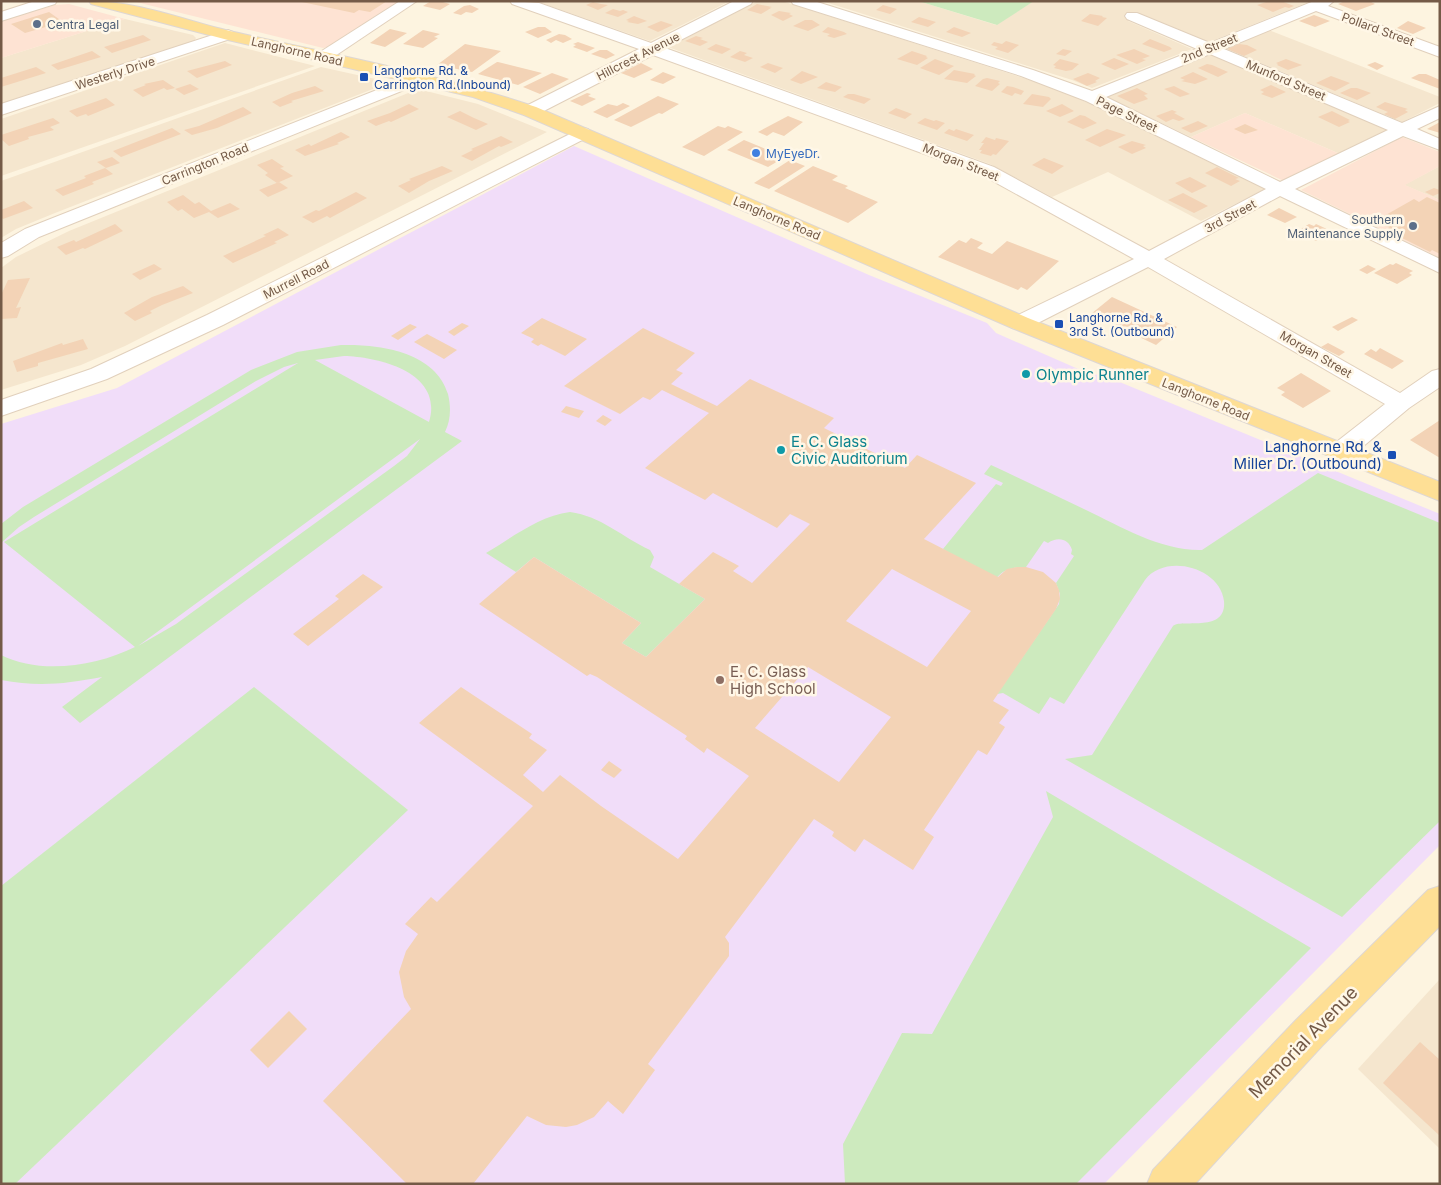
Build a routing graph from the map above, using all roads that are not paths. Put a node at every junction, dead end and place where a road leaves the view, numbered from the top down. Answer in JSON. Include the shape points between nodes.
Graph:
{"nodes":[{"id":1,"x":50,"y":1,"type":"edge"},
{"id":2,"x":96,"y":1,"type":"edge"},
{"id":3,"x":410,"y":1,"type":"edge"},
{"id":4,"x":516,"y":1,"type":"edge"},
{"id":5,"x":746,"y":1,"type":"edge"},
{"id":6,"x":798,"y":1,"type":"edge"},
{"id":7,"x":1321,"y":4,"type":"edge"},
{"id":8,"x":1132,"y":16,"type":"dead end"},
{"id":9,"x":1,"y":17,"type":"edge"},
{"id":10,"x":228,"y":35,"type":"junction"},
{"id":11,"x":1210,"y":48,"type":"junction"},
{"id":12,"x":652,"y":49,"type":"junction"},
{"id":13,"x":1440,"y":52,"type":"edge"},
{"id":14,"x":323,"y":57,"type":"junction"},
{"id":15,"x":409,"y":77,"type":"junction"},
{"id":16,"x":1092,"y":97,"type":"junction"},
{"id":17,"x":1,"y":110,"type":"edge"},
{"id":18,"x":530,"y":111,"type":"junction"},
{"id":19,"x":1440,"y":111,"type":"edge"},
{"id":20,"x":1404,"y":130,"type":"junction"},
{"id":21,"x":582,"y":133,"type":"junction"},
{"id":22,"x":1440,"y":145,"type":"edge"},
{"id":23,"x":1280,"y":189,"type":"junction"},
{"id":24,"x":1,"y":252,"type":"edge"},
{"id":25,"x":1149,"y":259,"type":"junction"},
{"id":26,"x":1440,"y":267,"type":"edge"},
{"id":27,"x":1020,"y":323,"type":"junction"},
{"id":28,"x":1440,"y":376,"type":"edge"},
{"id":29,"x":1401,"y":402,"type":"junction"},
{"id":30,"x":1,"y":408,"type":"edge"},
{"id":31,"x":1339,"y":453,"type":"junction"},
{"id":32,"x":1440,"y":492,"type":"edge"},
{"id":33,"x":1440,"y":902,"type":"edge"},
{"id":34,"x":1167,"y":1184,"type":"edge"}],
"edges":[{"from":1,"to":9,"type":"street"},
{"from":2,"to":10,"type":"main road","name":"Langhorne Road"},
{"from":3,"to":14,"type":"street"},
{"from":4,"to":12,"type":"street","name":"Morgan Street"},
{"from":5,"to":12,"type":"street","name":"Hillcrest Avenue"},
{"from":6,"to":16,"type":"street","name":"Page Street","via":[[1027,73]]},
{"from":7,"to":11,"type":"street","name":"2nd Street"},
{"from":7,"to":13,"type":"street","name":"Pollard Street"},
{"from":8,"to":11,"type":"street","name":"Munford Street"},
{"from":10,"to":14,"type":"main road","name":"Langhorne Road"},
{"from":10,"to":17,"type":"street","name":"Westerly Drive"},
{"from":11,"to":16,"type":"street","name":"2nd Street"},
{"from":11,"to":20,"type":"street","name":"Munford Street"},
{"from":12,"to":18,"type":"street","name":"Hillcrest Avenue"},
{"from":12,"to":25,"type":"street","name":"Morgan Street","via":[[988,170]]},
{"from":14,"to":15,"type":"main road","name":"Langhorne Road"},
{"from":15,"to":18,"type":"main road","name":"Langhorne Road","via":[[478,93]]},
{"from":15,"to":24,"type":"street","name":"Carrington Road","via":[[398,86],[32,233]]},
{"from":16,"to":23,"type":"street","name":"Page Street"},
{"from":18,"to":21,"type":"main road","name":"Langhorne Road"},
{"from":19,"to":20,"type":"street","name":"3rd Street"},
{"from":20,"to":22,"type":"street","name":"Munford Street"},
{"from":20,"to":23,"type":"street","name":"3rd Street"},
{"from":21,"to":27,"type":"main road","name":"Langhorne Road"},
{"from":21,"to":30,"type":"street","name":"Murrell Road","via":[[214,320],[99,374]]},
{"from":23,"to":25,"type":"street","name":"3rd Street"},
{"from":23,"to":26,"type":"street","name":"Page Street"},
{"from":25,"to":27,"type":"street","name":"3rd Street"},
{"from":25,"to":29,"type":"street","name":"Morgan Street"},
{"from":27,"to":31,"type":"main road","name":"Langhorne Road"},
{"from":28,"to":29,"type":"street"},
{"from":29,"to":31,"type":"street"},
{"from":31,"to":32,"type":"main road","name":"Langhorne Road"},
{"from":33,"to":34,"type":"main road","name":"Memorial Avenue","via":[[1309,1033]]}]}
